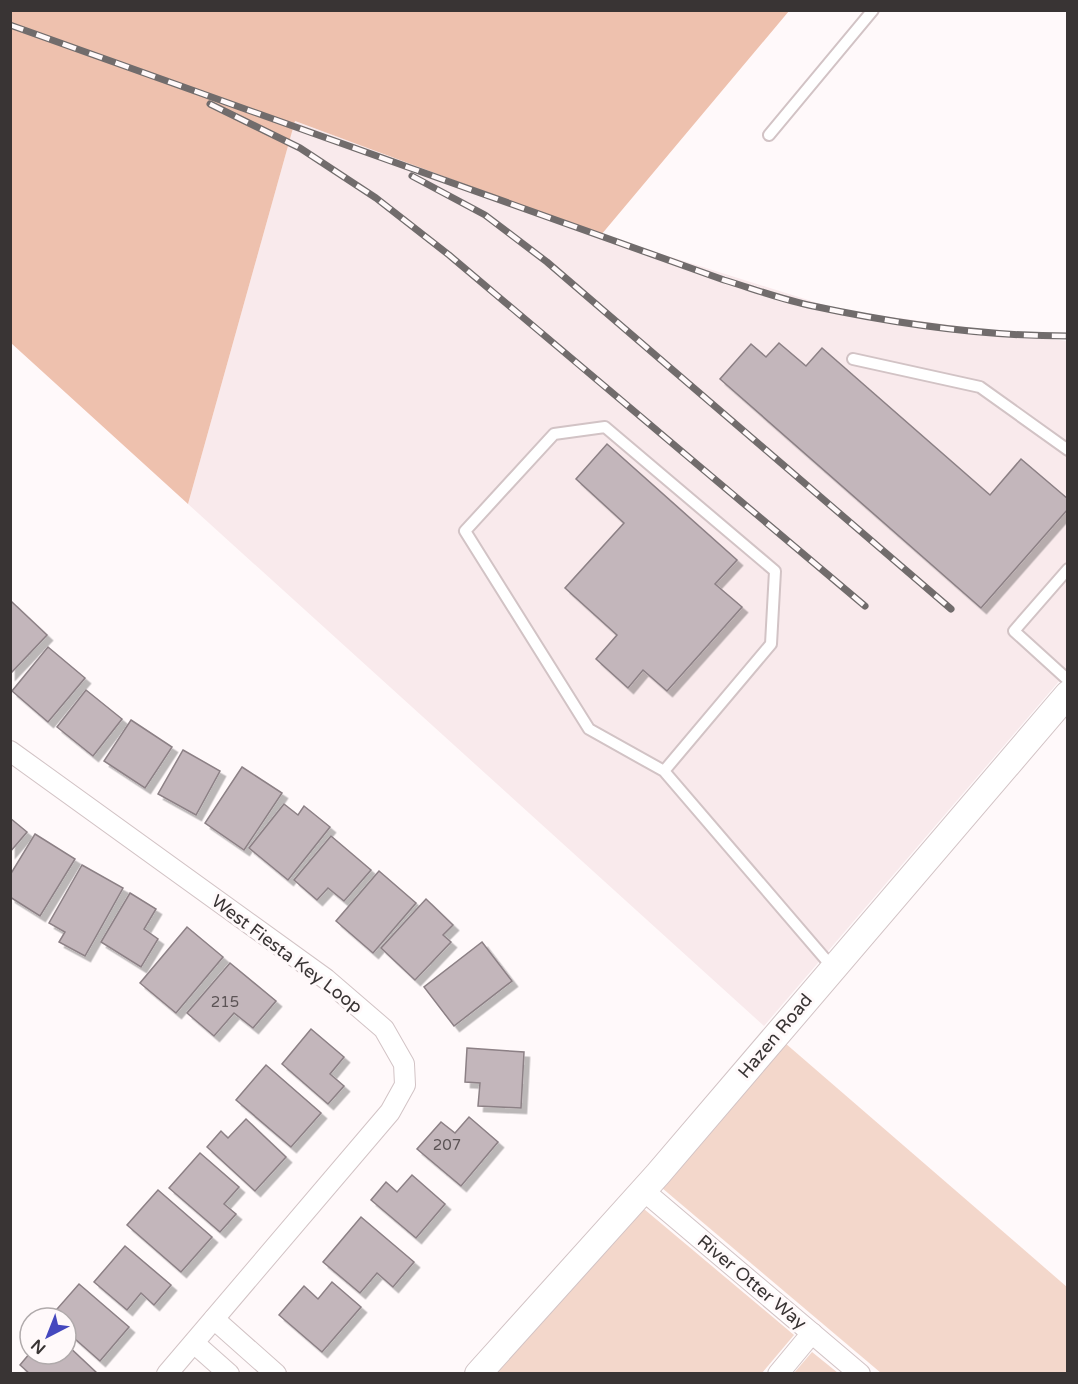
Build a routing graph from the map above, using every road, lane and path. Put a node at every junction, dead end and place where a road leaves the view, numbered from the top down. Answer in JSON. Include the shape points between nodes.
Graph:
{"nodes":[{"id":1,"x":873,"y":10,"type":"edge"},
{"id":2,"x":769,"y":135,"type":"dead end"},
{"id":3,"x":853,"y":359,"type":"dead end"},
{"id":4,"x":1068,"y":450,"type":"edge"},
{"id":5,"x":1068,"y":569,"type":"edge"},
{"id":6,"x":1068,"y":680,"type":"edge"},
{"id":7,"x":1068,"y":694,"type":"edge"},
{"id":8,"x":10,"y":751,"type":"edge"},
{"id":9,"x":664,"y":771,"type":"junction"},
{"id":10,"x":833,"y":968,"type":"junction"},
{"id":11,"x":644,"y":1191,"type":"junction"},
{"id":12,"x":214,"y":1319,"type":"junction"},
{"id":13,"x":812,"y":1333,"type":"junction"},
{"id":14,"x":194,"y":1343,"type":"junction"},
{"id":15,"x":167,"y":1374,"type":"edge"},
{"id":16,"x":229,"y":1374,"type":"edge"},
{"id":17,"x":276,"y":1374,"type":"edge"},
{"id":18,"x":478,"y":1374,"type":"edge"},
{"id":19,"x":778,"y":1374,"type":"edge"},
{"id":20,"x":860,"y":1374,"type":"edge"}],
"edges":[{"from":1,"to":2,"type":"lane"},
{"from":3,"to":4,"type":"lane","via":[[980,387]]},
{"from":5,"to":6,"type":"lane","via":[[1014,632]]},
{"from":7,"to":10,"type":"street","name":"Hazen Road"},
{"from":8,"to":12,"type":"street","name":"West Fiesta Key Loop","via":[[326,979],[384,1029],[404,1064],[405,1085],[390,1112]]},
{"from":9,"to":9,"type":"lane","via":[[589,729],[465,531],[554,434],[605,427],[775,572],[771,644]]},
{"from":9,"to":10,"type":"lane"},
{"from":10,"to":11,"type":"street","name":"Hazen Road"},
{"from":11,"to":13,"type":"street","name":"River Otter Way"},
{"from":11,"to":18,"type":"street","name":"Hazen Road"},
{"from":12,"to":14,"type":"street","name":"West Fiesta Key Loop"},
{"from":12,"to":17,"type":"street"},
{"from":13,"to":19,"type":"street"},
{"from":13,"to":20,"type":"street","name":"River Otter Way"},
{"from":14,"to":15,"type":"street","name":"West Fiesta Key Loop"},
{"from":14,"to":16,"type":"street"}]}
